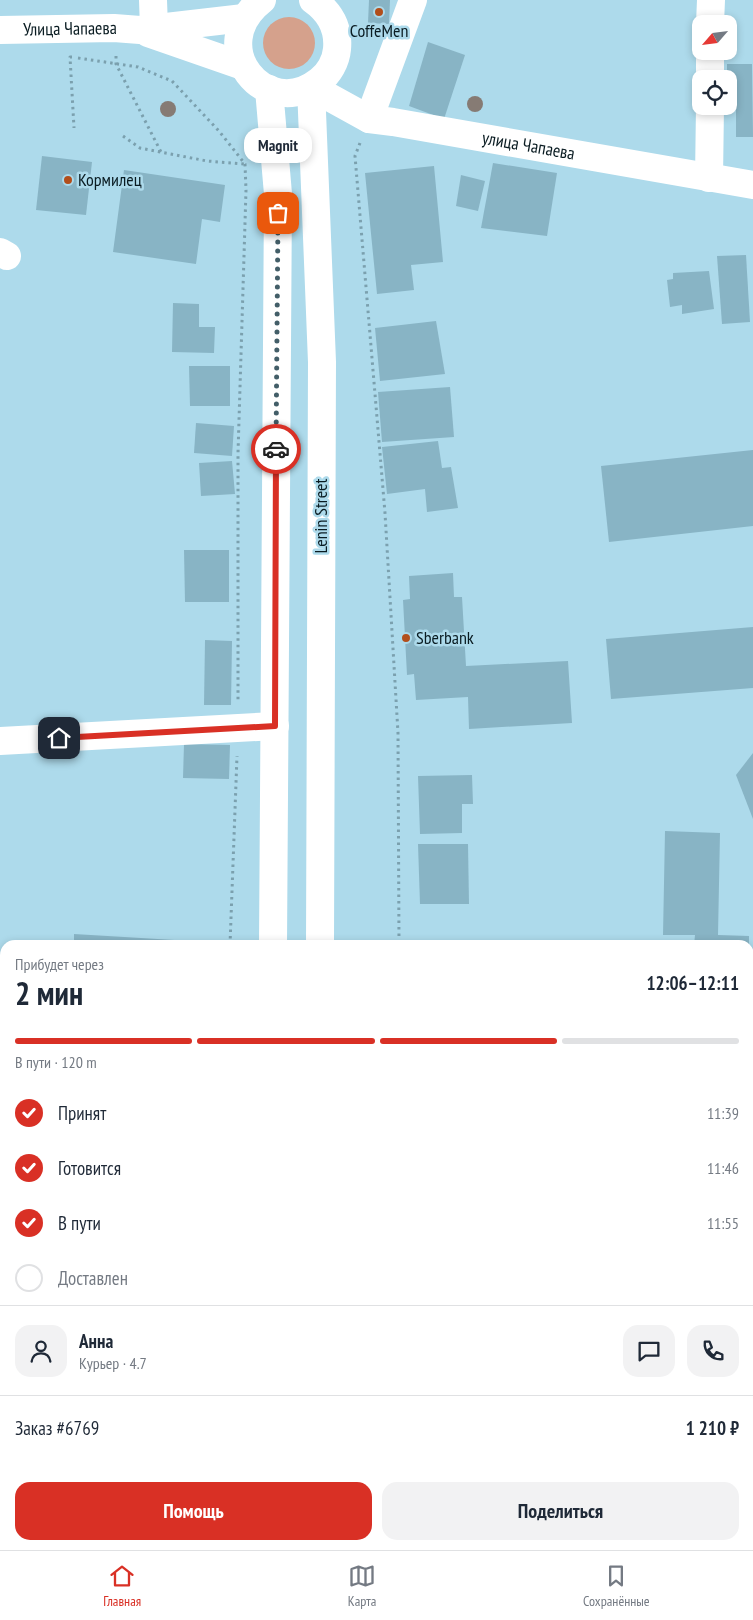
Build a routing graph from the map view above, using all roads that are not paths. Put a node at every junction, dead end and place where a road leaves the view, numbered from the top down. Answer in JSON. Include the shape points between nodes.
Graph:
{"nodes":[{"id":1,"x":153,"y":0,"type":"edge"},
{"id":2,"x":413,"y":0,"type":"edge"},
{"id":3,"x":711,"y":0,"type":"edge"},
{"id":4,"x":321,"y":3,"type":"edge"},
{"id":5,"x":253,"y":9,"type":"edge"},
{"id":6,"x":710,"y":15,"type":"edge"},
{"id":7,"x":147,"y":29,"type":"junction"},
{"id":8,"x":0,"y":30,"type":"edge"},
{"id":9,"x":243,"y":66,"type":"junction"},
{"id":10,"x":311,"y":87,"type":"junction"},
{"id":11,"x":269,"y":90,"type":"junction"},
{"id":12,"x":710,"y":115,"type":"edge"},
{"id":13,"x":369,"y":120,"type":"junction"},
{"id":14,"x":709,"y":178,"type":"junction"},
{"id":15,"x":753,"y":185,"type":"edge"},
{"id":16,"x":275,"y":726,"type":"junction"},
{"id":17,"x":0,"y":741,"type":"edge"},
{"id":18,"x":273,"y":940,"type":"edge"},
{"id":19,"x":320,"y":940,"type":"edge"}],
"edges":[{"from":1,"to":7,"type":"main road"},
{"from":2,"to":13,"type":"main road"},
{"from":3,"to":6,"type":"main road"},
{"from":4,"to":10,"type":"main road","via":[[333,22],[337,51],[332,66]]},
{"from":5,"to":7,"type":"main road"},
{"from":5,"to":9,"type":"main road","via":[[239,34],[238,50]]},
{"from":7,"to":8,"type":"main road","name":"Улица Чапаева"},
{"from":7,"to":9,"type":"main road","name":"улица Чапаева"},
{"from":9,"to":11,"type":"main road"},
{"from":10,"to":11,"type":"main road","via":[[284,93]]},
{"from":10,"to":13,"type":"main road","name":"улица Чапаева"},
{"from":10,"to":19,"type":"main road","name":"Lenin Street","via":[[322,362]]},
{"from":11,"to":16,"type":"main road","via":[[278,194]]},
{"from":12,"to":14,"type":"main road"},
{"from":13,"to":14,"type":"main road","name":"улица Чапаева"},
{"from":14,"to":15,"type":"main road","name":"улица Чапаева"},
{"from":16,"to":17,"type":"main road"},
{"from":16,"to":18,"type":"main road"}]}
